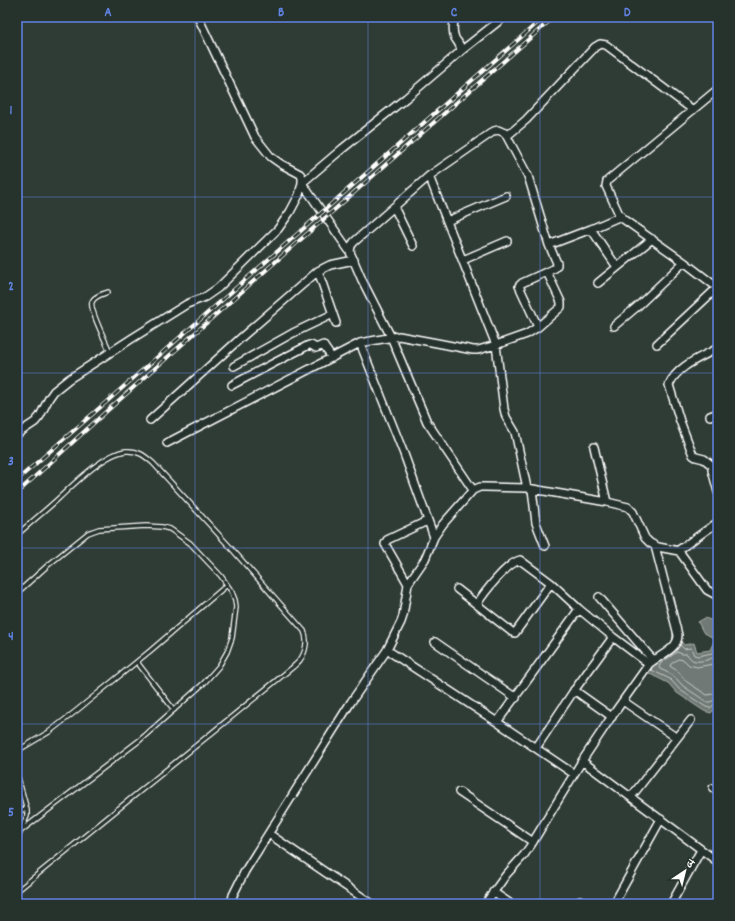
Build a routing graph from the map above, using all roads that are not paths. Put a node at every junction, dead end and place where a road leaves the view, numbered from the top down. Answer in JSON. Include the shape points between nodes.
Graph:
{"nodes":[{"id":1,"x":198,"y":17,"type":"edge"},
{"id":2,"x":455,"y":17,"type":"edge"},
{"id":3,"x":504,"y":17,"type":"edge"},
{"id":4,"x":460,"y":51,"type":"junction"},
{"id":5,"x":718,"y":89,"type":"edge"},
{"id":6,"x":693,"y":110,"type":"junction"},
{"id":7,"x":507,"y":136,"type":"junction"},
{"id":8,"x":429,"y":176,"type":"junction"},
{"id":9,"x":302,"y":183,"type":"junction"},
{"id":10,"x":506,"y":196,"type":"dead end"},
{"id":11,"x":394,"y":207,"type":"junction"},
{"id":12,"x":621,"y":216,"type":"junction"},
{"id":13,"x":447,"y":221,"type":"junction"},
{"id":14,"x":591,"y":229,"type":"junction"},
{"id":15,"x":652,"y":239,"type":"junction"},
{"id":16,"x":507,"y":241,"type":"dead end"},
{"id":17,"x":549,"y":245,"type":"junction"},
{"id":18,"x":414,"y":246,"type":"dead end"},
{"id":19,"x":350,"y":252,"type":"junction"},
{"id":20,"x":354,"y":260,"type":"junction"},
{"id":21,"x":462,"y":260,"type":"junction"},
{"id":22,"x":684,"y":262,"type":"junction"},
{"id":23,"x":618,"y":267,"type":"junction"},
{"id":24,"x":318,"y":271,"type":"junction"},
{"id":25,"x":547,"y":272,"type":"junction"},
{"id":26,"x":598,"y":283,"type":"dead end"},
{"id":27,"x":718,"y":288,"type":"edge"},
{"id":28,"x":108,"y":292,"type":"dead end"},
{"id":29,"x":333,"y":314,"type":"junction"},
{"id":30,"x":336,"y":323,"type":"dead end"},
{"id":31,"x":614,"y":326,"type":"dead end"},
{"id":32,"x":538,"y":327,"type":"junction"},
{"id":33,"x":391,"y":337,"type":"junction"},
{"id":34,"x":360,"y":343,"type":"junction"},
{"id":35,"x":658,"y":344,"type":"dead end"},
{"id":36,"x":496,"y":345,"type":"junction"},
{"id":37,"x":718,"y":348,"type":"edge"},
{"id":38,"x":110,"y":352,"type":"junction"},
{"id":39,"x":332,"y":358,"type":"junction"},
{"id":40,"x":234,"y":366,"type":"dead end"},
{"id":41,"x":232,"y":385,"type":"dead end"},
{"id":42,"x":718,"y":413,"type":"edge"},
{"id":43,"x":710,"y":416,"type":"dead end"},
{"id":44,"x":150,"y":420,"type":"dead end"},
{"id":45,"x":17,"y":434,"type":"edge"},
{"id":46,"x":167,"y":443,"type":"dead end"},
{"id":47,"x":594,"y":447,"type":"dead end"},
{"id":48,"x":716,"y":465,"type":"edge"},
{"id":49,"x":530,"y":488,"type":"junction"},
{"id":50,"x":473,"y":490,"type":"junction"},
{"id":51,"x":718,"y":492,"type":"edge"},
{"id":52,"x":607,"y":502,"type":"junction"},
{"id":53,"x":427,"y":521,"type":"junction"},
{"id":54,"x":718,"y":522,"type":"edge"},
{"id":55,"x":17,"y":535,"type":"edge"},
{"id":56,"x":434,"y":537,"type":"junction"},
{"id":57,"x":545,"y":546,"type":"dead end"},
{"id":58,"x":655,"y":546,"type":"junction"},
{"id":59,"x":679,"y":551,"type":"junction"},
{"id":60,"x":551,"y":583,"type":"junction"},
{"id":61,"x":408,"y":584,"type":"junction"},
{"id":62,"x":227,"y":585,"type":"junction"},
{"id":63,"x":458,"y":589,"type":"dead end"},
{"id":64,"x":17,"y":593,"type":"edge"},
{"id":65,"x":718,"y":596,"type":"edge"},
{"id":66,"x":599,"y":597,"type":"dead end"},
{"id":67,"x":477,"y":604,"type":"junction"},
{"id":68,"x":579,"y":609,"type":"junction"},
{"id":69,"x":613,"y":637,"type":"junction"},
{"id":70,"x":435,"y":642,"type":"dead end"},
{"id":71,"x":387,"y":650,"type":"junction"},
{"id":72,"x":137,"y":662,"type":"junction"},
{"id":73,"x":651,"y":662,"type":"junction"},
{"id":74,"x":574,"y":690,"type":"junction"},
{"id":75,"x":516,"y":698,"type":"junction"},
{"id":76,"x":623,"y":702,"type":"junction"},
{"id":77,"x":174,"y":710,"type":"junction"},
{"id":78,"x":612,"y":717,"type":"junction"},
{"id":79,"x":690,"y":720,"type":"dead end"},
{"id":80,"x":497,"y":722,"type":"junction"},
{"id":81,"x":677,"y":738,"type":"junction"},
{"id":82,"x":536,"y":748,"type":"junction"},
{"id":83,"x":17,"y":751,"type":"edge"},
{"id":84,"x":582,"y":761,"type":"junction"},
{"id":85,"x":17,"y":774,"type":"edge"},
{"id":86,"x":574,"y":774,"type":"junction"},
{"id":87,"x":459,"y":792,"type":"dead end"},
{"id":88,"x":631,"y":797,"type":"junction"},
{"id":89,"x":17,"y":809,"type":"edge"},
{"id":90,"x":27,"y":810,"type":"junction"},
{"id":91,"x":661,"y":819,"type":"junction"},
{"id":92,"x":22,"y":830,"type":"junction"},
{"id":93,"x":269,"y":834,"type":"junction"},
{"id":94,"x":17,"y":840,"type":"edge"},
{"id":95,"x":533,"y":842,"type":"junction"},
{"id":96,"x":701,"y":850,"type":"junction"},
{"id":97,"x":718,"y":862,"type":"edge"},
{"id":98,"x":17,"y":891,"type":"edge"},
{"id":99,"x":493,"y":892,"type":"junction"},
{"id":100,"x":617,"y":898,"type":"dead end"},
{"id":101,"x":231,"y":904,"type":"edge"},
{"id":102,"x":372,"y":904,"type":"edge"},
{"id":103,"x":485,"y":904,"type":"edge"},
{"id":104,"x":511,"y":904,"type":"edge"},
{"id":105,"x":671,"y":904,"type":"edge"}],
"edges":[{"from":1,"to":9,"type":"street","via":[[255,137],[271,157],[300,174]]},
{"from":2,"to":4,"type":"street","via":[[453,31]]},
{"from":3,"to":4,"type":"street"},
{"from":4,"to":9,"type":"street"},
{"from":5,"to":6,"type":"street"},
{"from":6,"to":7,"type":"street","via":[[606,45],[600,44]]},
{"from":6,"to":12,"type":"street","via":[[607,181],[606,186]]},
{"from":7,"to":8,"type":"street","via":[[498,130],[494,131]]},
{"from":7,"to":17,"type":"street","via":[[528,176]]},
{"from":8,"to":11,"type":"street"},
{"from":8,"to":13,"type":"street"},
{"from":9,"to":19,"type":"street"},
{"from":9,"to":38,"type":"street","via":[[299,195],[278,229],[218,288],[205,297],[187,304]]},
{"from":10,"to":13,"type":"street"},
{"from":11,"to":18,"type":"street"},
{"from":11,"to":19,"type":"street","via":[[354,242]]},
{"from":12,"to":14,"type":"street"},
{"from":12,"to":15,"type":"street"},
{"from":13,"to":21,"type":"street"},
{"from":14,"to":17,"type":"street"},
{"from":14,"to":23,"type":"street"},
{"from":15,"to":22,"type":"street"},
{"from":15,"to":23,"type":"street"},
{"from":16,"to":21,"type":"street"},
{"from":17,"to":25,"type":"street","via":[[557,265]]},
{"from":19,"to":20,"type":"street"},
{"from":20,"to":24,"type":"street","via":[[330,265]]},
{"from":20,"to":33,"type":"street"},
{"from":21,"to":36,"type":"street"},
{"from":22,"to":27,"type":"street"},
{"from":22,"to":31,"type":"street"},
{"from":23,"to":26,"type":"street"},
{"from":24,"to":29,"type":"street"},
{"from":24,"to":44,"type":"street"},
{"from":25,"to":32,"type":"street","via":[[562,305]]},
{"from":25,"to":32,"type":"street","via":[[519,286]]},
{"from":27,"to":35,"type":"street"},
{"from":28,"to":38,"type":"lane","via":[[94,298],[91,304]]},
{"from":29,"to":30,"type":"street"},
{"from":29,"to":40,"type":"street"},
{"from":32,"to":36,"type":"street","via":[[527,334]]},
{"from":33,"to":34,"type":"street"},
{"from":33,"to":36,"type":"street","via":[[399,336],[473,350]]},
{"from":33,"to":50,"type":"street","via":[[427,422]]},
{"from":34,"to":39,"type":"street"},
{"from":34,"to":53,"type":"street","via":[[404,454]]},
{"from":36,"to":49,"type":"street","via":[[504,409],[514,432]]},
{"from":37,"to":48,"type":"street","via":[[683,367],[669,385],[694,454]]},
{"from":38,"to":45,"type":"street","via":[[54,391],[35,422]]},
{"from":39,"to":41,"type":"street","via":[[324,346],[316,348],[309,345]]},
{"from":39,"to":46,"type":"street"},
{"from":42,"to":43,"type":"street"},
{"from":47,"to":52,"type":"street"},
{"from":48,"to":51,"type":"street","via":[[712,470]]},
{"from":49,"to":50,"type":"street","via":[[480,487]]},
{"from":49,"to":52,"type":"street"},
{"from":49,"to":57,"type":"street","via":[[536,523]]},
{"from":50,"to":56,"type":"street"},
{"from":52,"to":58,"type":"street","via":[[631,509],[645,538]]},
{"from":53,"to":56,"type":"street"},
{"from":53,"to":61,"type":"street","via":[[387,540],[385,544]]},
{"from":54,"to":59,"type":"street"},
{"from":55,"to":98,"type":"lane","via":[[81,477],[120,452],[135,451],[153,463],[226,542],[304,631],[306,640],[304,653],[293,668]]},
{"from":56,"to":61,"type":"street","via":[[425,559]]},
{"from":58,"to":59,"type":"street"},
{"from":58,"to":73,"type":"street","via":[[678,639],[672,648]]},
{"from":59,"to":65,"type":"street","via":[[707,590]]},
{"from":60,"to":67,"type":"street","via":[[518,560],[510,564]]},
{"from":60,"to":67,"type":"street","via":[[514,633]]},
{"from":60,"to":68,"type":"street"},
{"from":61,"to":71,"type":"street","via":[[403,616]]},
{"from":62,"to":64,"type":"lane","via":[[181,536],[170,529],[146,526],[99,529],[88,533]]},
{"from":62,"to":72,"type":"lane"},
{"from":62,"to":77,"type":"lane","via":[[236,607],[232,638],[227,652],[219,666]]},
{"from":63,"to":67,"type":"street"},
{"from":66,"to":73,"type":"street"},
{"from":68,"to":69,"type":"street"},
{"from":68,"to":75,"type":"street"},
{"from":69,"to":73,"type":"street"},
{"from":69,"to":74,"type":"street"},
{"from":70,"to":75,"type":"street"},
{"from":71,"to":80,"type":"street"},
{"from":71,"to":93,"type":"street","via":[[351,702]]},
{"from":72,"to":77,"type":"lane"},
{"from":72,"to":83,"type":"lane","via":[[49,732]]},
{"from":73,"to":76,"type":"street"},
{"from":74,"to":78,"type":"street"},
{"from":74,"to":82,"type":"street"},
{"from":75,"to":80,"type":"street"},
{"from":76,"to":78,"type":"street"},
{"from":76,"to":81,"type":"street"},
{"from":77,"to":92,"type":"lane","via":[[140,740]]},
{"from":78,"to":84,"type":"street"},
{"from":79,"to":81,"type":"street"},
{"from":80,"to":82,"type":"street"},
{"from":81,"to":88,"type":"street"},
{"from":82,"to":86,"type":"street"},
{"from":84,"to":86,"type":"street"},
{"from":84,"to":88,"type":"street"},
{"from":85,"to":90,"type":"lane"},
{"from":86,"to":95,"type":"street"},
{"from":87,"to":95,"type":"street"},
{"from":88,"to":91,"type":"street"},
{"from":89,"to":90,"type":"lane"},
{"from":90,"to":92,"type":"lane"},
{"from":91,"to":96,"type":"street"},
{"from":91,"to":100,"type":"street"},
{"from":92,"to":94,"type":"lane"},
{"from":93,"to":101,"type":"street","via":[[245,871]]},
{"from":93,"to":102,"type":"street"},
{"from":95,"to":99,"type":"street"},
{"from":96,"to":97,"type":"street"},
{"from":96,"to":105,"type":"street"},
{"from":99,"to":103,"type":"street"},
{"from":99,"to":104,"type":"street"}]}
